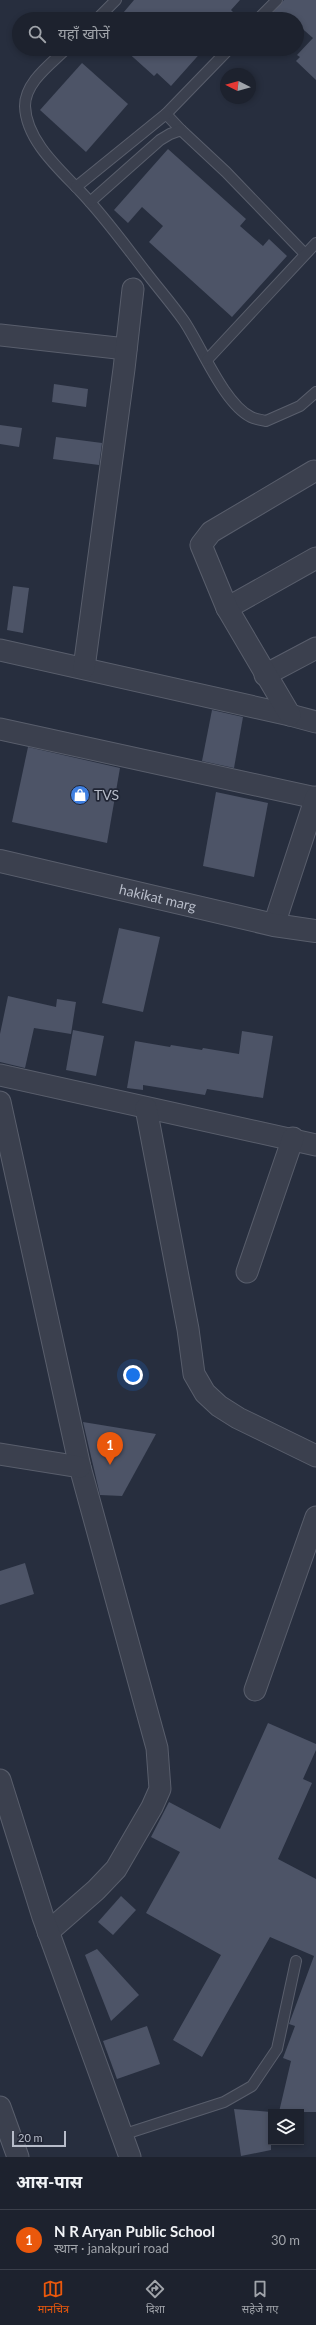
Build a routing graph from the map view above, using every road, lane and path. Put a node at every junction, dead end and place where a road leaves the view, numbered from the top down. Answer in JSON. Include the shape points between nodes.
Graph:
{"nodes":[{"id":1,"x":116,"y":0,"type":"edge"},
{"id":2,"x":277,"y":0,"type":"edge"},
{"id":3,"x":104,"y":12,"type":"edge"},
{"id":4,"x":265,"y":12,"type":"edge"},
{"id":5,"x":59,"y":56,"type":"edge"},
{"id":6,"x":222,"y":56,"type":"edge"},
{"id":7,"x":166,"y":114,"type":"junction"},
{"id":8,"x":181,"y":130,"type":"junction"},
{"id":9,"x":76,"y":187,"type":"junction"},
{"id":10,"x":90,"y":202,"type":"junction"},
{"id":11,"x":316,"y":243,"type":"edge"},
{"id":12,"x":305,"y":254,"type":"junction"},
{"id":13,"x":133,"y":289,"type":"dead end"},
{"id":14,"x":0,"y":335,"type":"edge"},
{"id":15,"x":126,"y":350,"type":"junction"},
{"id":16,"x":207,"y":360,"type":"junction"},
{"id":17,"x":316,"y":392,"type":"edge"},
{"id":18,"x":314,"y":471,"type":"dead end"},
{"id":19,"x":316,"y":558,"type":"edge"},
{"id":20,"x":227,"y":608,"type":"junction"},
{"id":21,"x":316,"y":648,"type":"edge"},
{"id":22,"x":0,"y":650,"type":"edge"},
{"id":23,"x":84,"y":668,"type":"junction"},
{"id":24,"x":265,"y":675,"type":"junction"},
{"id":25,"x":290,"y":715,"type":"junction"},
{"id":26,"x":316,"y":722,"type":"edge"},
{"id":27,"x":0,"y":729,"type":"edge"},
{"id":28,"x":316,"y":797,"type":"edge"},
{"id":29,"x":0,"y":861,"type":"edge"},
{"id":30,"x":274,"y":925,"type":"junction"},
{"id":31,"x":316,"y":931,"type":"edge"},
{"id":32,"x":0,"y":1075,"type":"edge"},
{"id":33,"x":0,"y":1102,"type":"edge"},
{"id":34,"x":146,"y":1108,"type":"junction"},
{"id":35,"x":293,"y":1138,"type":"junction"},
{"id":36,"x":316,"y":1145,"type":"edge"},
{"id":37,"x":247,"y":1272,"type":"dead end"},
{"id":38,"x":0,"y":1454,"type":"edge"},
{"id":39,"x":316,"y":1456,"type":"edge"},
{"id":40,"x":80,"y":1467,"type":"junction"},
{"id":41,"x":316,"y":1517,"type":"edge"},
{"id":42,"x":255,"y":1690,"type":"dead end"},
{"id":43,"x":0,"y":1780,"type":"edge"},
{"id":44,"x":48,"y":1932,"type":"junction"},
{"id":45,"x":296,"y":1961,"type":"dead end"},
{"id":46,"x":0,"y":2107,"type":"edge"},
{"id":47,"x":122,"y":2135,"type":"junction"},
{"id":48,"x":18,"y":2157,"type":"edge"},
{"id":49,"x":130,"y":2157,"type":"edge"}],
"edges":[{"from":1,"to":3,"type":"lane"},
{"from":2,"to":4,"type":"lane"},
{"from":5,"to":9,"type":"lane","via":[[34,81],[25,106],[37,140]]},
{"from":6,"to":7,"type":"lane"},
{"from":7,"to":8,"type":"lane"},
{"from":7,"to":9,"type":"lane"},
{"from":8,"to":10,"type":"lane","via":[[160,140]]},
{"from":8,"to":12,"type":"lane","via":[[226,172]]},
{"from":9,"to":10,"type":"lane"},
{"from":10,"to":16,"type":"lane","via":[[184,321]]},
{"from":11,"to":12,"type":"lane"},
{"from":12,"to":16,"type":"lane"},
{"from":13,"to":15,"type":"street"},
{"from":14,"to":15,"type":"street"},
{"from":15,"to":23,"type":"street"},
{"from":16,"to":17,"type":"lane","via":[[226,392],[251,417],[266,421],[300,406]]},
{"from":18,"to":20,"type":"street","via":[[211,532],[204,539],[201,545]]},
{"from":19,"to":20,"type":"street"},
{"from":20,"to":24,"type":"street"},
{"from":21,"to":24,"type":"street"},
{"from":22,"to":23,"type":"street"},
{"from":23,"to":25,"type":"street"},
{"from":24,"to":25,"type":"street"},
{"from":25,"to":26,"type":"street"},
{"from":27,"to":28,"type":"street"},
{"from":28,"to":30,"type":"street"},
{"from":29,"to":30,"type":"street","name":"hakikat marg"},
{"from":30,"to":31,"type":"street","name":"hakikat marg"},
{"from":32,"to":34,"type":"street"},
{"from":33,"to":40,"type":"street"},
{"from":34,"to":35,"type":"street"},
{"from":34,"to":39,"type":"street","via":[[188,1329],[194,1374],[205,1393],[219,1406]]},
{"from":35,"to":36,"type":"street"},
{"from":35,"to":37,"type":"street"},
{"from":38,"to":40,"type":"street"},
{"from":40,"to":44,"type":"street","via":[[157,1748],[160,1789],[116,1869]]},
{"from":41,"to":42,"type":"street"},
{"from":43,"to":44,"type":"street"},
{"from":44,"to":47,"type":"street"},
{"from":45,"to":47,"type":"lane","via":[[277,2049],[252,2086],[224,2102]]},
{"from":46,"to":48,"type":"street"},
{"from":47,"to":49,"type":"street"}]}
